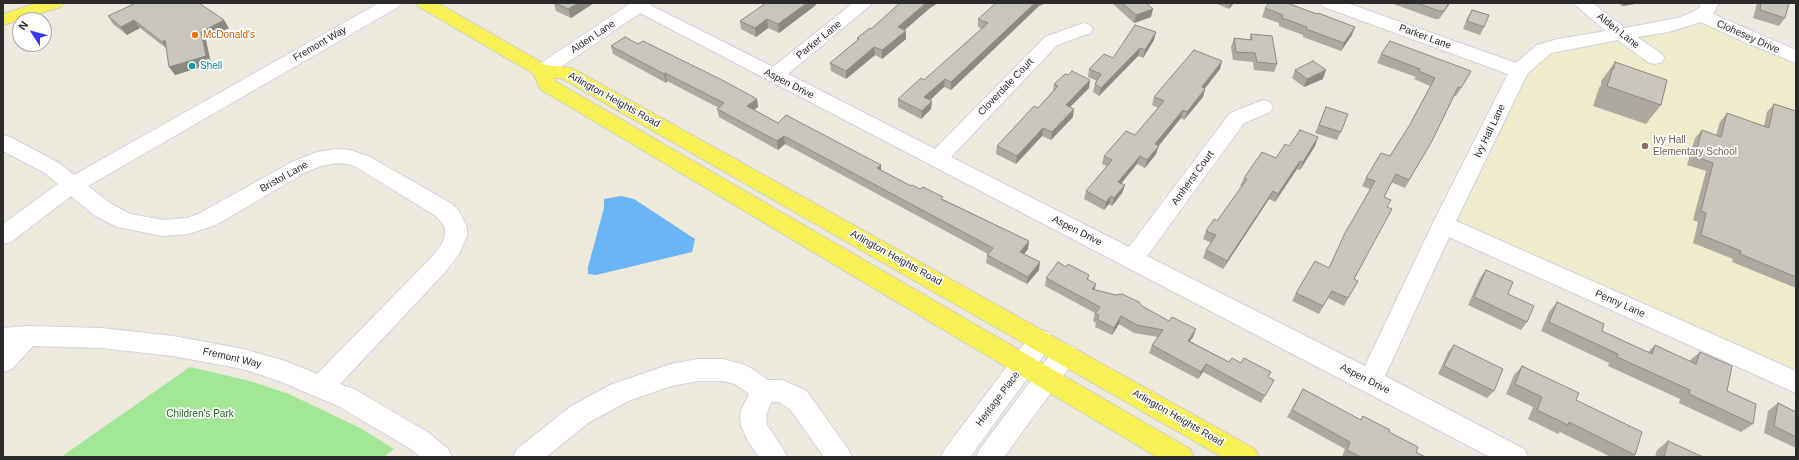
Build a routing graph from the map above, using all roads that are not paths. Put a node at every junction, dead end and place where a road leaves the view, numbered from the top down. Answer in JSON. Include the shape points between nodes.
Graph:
{"nodes":[{"id":1,"x":12,"y":3,"type":"edge"},
{"id":2,"x":55,"y":3,"type":"edge"},
{"id":3,"x":392,"y":3,"type":"edge"},
{"id":4,"x":425,"y":3,"type":"edge"},
{"id":5,"x":864,"y":3,"type":"edge"},
{"id":6,"x":1330,"y":3,"type":"edge"},
{"id":7,"x":1582,"y":3,"type":"edge"},
{"id":8,"x":641,"y":4,"type":"edge"},
{"id":9,"x":3,"y":6,"type":"edge"},
{"id":10,"x":1706,"y":9,"type":"edge"},
{"id":11,"x":3,"y":20,"type":"edge"},
{"id":12,"x":1084,"y":29,"type":"dead end"},
{"id":13,"x":1621,"y":34,"type":"junction"},
{"id":14,"x":1796,"y":57,"type":"edge"},
{"id":15,"x":1654,"y":58,"type":"dead end"},
{"id":16,"x":542,"y":71,"type":"junction"},
{"id":17,"x":1519,"y":71,"type":"junction"},
{"id":18,"x":774,"y":76,"type":"junction"},
{"id":19,"x":1263,"y":107,"type":"dead end"},
{"id":20,"x":3,"y":142,"type":"edge"},
{"id":21,"x":937,"y":159,"type":"junction"},
{"id":22,"x":74,"y":185,"type":"junction"},
{"id":23,"x":1443,"y":225,"type":"junction"},
{"id":24,"x":3,"y":236,"type":"edge"},
{"id":25,"x":1132,"y":260,"type":"junction"},
{"id":26,"x":27,"y":336,"type":"junction"},
{"id":27,"x":3,"y":338,"type":"edge"},
{"id":28,"x":1041,"y":340,"type":"junction"},
{"id":29,"x":1065,"y":354,"type":"junction"},
{"id":30,"x":3,"y":362,"type":"edge"},
{"id":31,"x":1023,"y":364,"type":"junction"},
{"id":32,"x":1048,"y":379,"type":"junction"},
{"id":33,"x":1370,"y":381,"type":"junction"},
{"id":34,"x":1796,"y":382,"type":"edge"},
{"id":35,"x":321,"y":387,"type":"junction"},
{"id":36,"x":764,"y":391,"type":"junction"},
{"id":37,"x":439,"y":457,"type":"edge"},
{"id":38,"x":526,"y":457,"type":"edge"},
{"id":39,"x":774,"y":457,"type":"edge"},
{"id":40,"x":839,"y":457,"type":"edge"},
{"id":41,"x":954,"y":457,"type":"edge"},
{"id":42,"x":990,"y":457,"type":"edge"},
{"id":43,"x":1181,"y":457,"type":"edge"},
{"id":44,"x":1246,"y":457,"type":"edge"},
{"id":45,"x":1515,"y":457,"type":"edge"}],
"edges":[{"from":1,"to":9,"type":"main road"},
{"from":2,"to":11,"type":"main road"},
{"from":3,"to":22,"type":"street","name":"Fremont Way"},
{"from":4,"to":16,"type":"main road","name":"Arlington Heights Road"},
{"from":5,"to":18,"type":"street","name":"Parker Lane"},
{"from":6,"to":17,"type":"street","name":"Parker Lane"},
{"from":7,"to":13,"type":"street","name":"Alden Lane"},
{"from":8,"to":16,"type":"street","name":"Alden Lane"},
{"from":8,"to":18,"type":"street","name":"Aspen Drive"},
{"from":10,"to":13,"type":"street","name":"Ivy Hall Lane","via":[[1668,26]]},
{"from":10,"to":14,"type":"street","name":"Clohesey Drive","via":[[1748,37]]},
{"from":12,"to":21,"type":"street","name":"Cloverdale Court","via":[[1051,41]]},
{"from":13,"to":15,"type":"street","name":"Alden Lane"},
{"from":13,"to":17,"type":"street","name":"Ivy Hall Lane","via":[[1558,44],[1544,49]]},
{"from":16,"to":28,"type":"main road","name":"Arlington Heights Road","via":[[566,72]]},
{"from":16,"to":31,"type":"main road","name":"Arlington Heights Road","via":[[547,86]]},
{"from":17,"to":23,"type":"street","name":"Ivy Hall Lane"},
{"from":18,"to":21,"type":"street","name":"Aspen Drive"},
{"from":19,"to":25,"type":"street","name":"Amherst Court","via":[[1237,118]]},
{"from":20,"to":22,"type":"street","name":"Bristol Lane","via":[[52,168]]},
{"from":21,"to":25,"type":"street","name":"Aspen Drive"},
{"from":22,"to":24,"type":"street","name":"Fremont Way"},
{"from":22,"to":35,"type":"street","name":"Bristol Lane","via":[[102,209],[126,221],[163,228],[188,226],[226,210],[305,164],[343,156],[363,162],[444,210],[456,227],[456,236],[451,248],[439,264]]},
{"from":23,"to":33,"type":"street","name":"Ivy Hall Lane"},
{"from":23,"to":34,"type":"street","name":"Penny Lane"},
{"from":25,"to":33,"type":"street","name":"Aspen Drive"},
{"from":26,"to":27,"type":"street","name":"Fremont Way"},
{"from":26,"to":30,"type":"street"},
{"from":26,"to":35,"type":"street","name":"Fremont Way","via":[[101,338],[173,346],[243,359]]},
{"from":28,"to":29,"type":"main road","name":"Arlington Heights Road"},
{"from":28,"to":31,"type":"street","name":"Heritage Place"},
{"from":29,"to":32,"type":"street"},
{"from":29,"to":44,"type":"main road","name":"Arlington Heights Road"},
{"from":31,"to":32,"type":"main road","name":"Arlington Heights Road"},
{"from":31,"to":41,"type":"street","name":"Heritage Place"},
{"from":32,"to":42,"type":"street"},
{"from":32,"to":43,"type":"main road","name":"Arlington Heights Road"},
{"from":33,"to":45,"type":"street","name":"Aspen Drive"},
{"from":35,"to":37,"type":"street","name":"Fremont Way","via":[[347,398],[420,441]]},
{"from":36,"to":38,"type":"street","via":[[749,378],[728,370],[698,370],[670,375],[636,386],[602,402],[566,424]]},
{"from":36,"to":39,"type":"street","via":[[755,408],[754,420],[757,433]]},
{"from":36,"to":40,"type":"street","via":[[782,391],[799,401]]}]}
